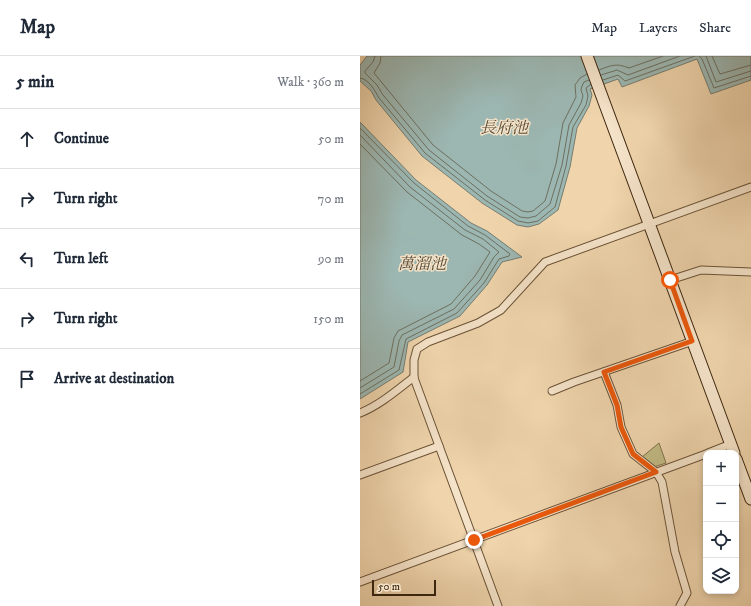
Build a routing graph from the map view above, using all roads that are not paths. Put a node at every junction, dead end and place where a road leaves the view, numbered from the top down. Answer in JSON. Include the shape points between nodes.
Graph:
{"nodes":[{"id":1,"x":587,"y":56,"type":"edge"},
{"id":2,"x":751,"y":187,"type":"edge"},
{"id":3,"x":650,"y":224,"type":"junction"},
{"id":4,"x":751,"y":272,"type":"edge"},
{"id":5,"x":670,"y":280,"type":"junction"},
{"id":6,"x":692,"y":341,"type":"junction"},
{"id":7,"x":604,"y":372,"type":"junction"},
{"id":8,"x":414,"y":376,"type":"junction"},
{"id":9,"x":552,"y":391,"type":"dead end"},
{"id":10,"x":360,"y":414,"type":"edge"},
{"id":11,"x":439,"y":446,"type":"junction"},
{"id":12,"x":732,"y":449,"type":"edge"},
{"id":13,"x":703,"y":454,"type":"edge"},
{"id":14,"x":739,"y":466,"type":"edge"},
{"id":15,"x":656,"y":472,"type":"junction"},
{"id":16,"x":360,"y":475,"type":"edge"},
{"id":17,"x":751,"y":499,"type":"edge"},
{"id":18,"x":474,"y":540,"type":"junction"},
{"id":19,"x":360,"y":582,"type":"edge"},
{"id":20,"x":498,"y":606,"type":"edge"},
{"id":21,"x":680,"y":606,"type":"edge"}],
"edges":[{"from":1,"to":3,"type":"street"},
{"from":2,"to":3,"type":"street"},
{"from":3,"to":5,"type":"street"},
{"from":3,"to":8,"type":"street","via":[[545,262],[501,310],[478,323],[428,342],[417,349]]},
{"from":4,"to":5,"type":"street","via":[[701,270]]},
{"from":5,"to":6,"type":"street"},
{"from":6,"to":7,"type":"street"},
{"from":6,"to":12,"type":"street"},
{"from":7,"to":9,"type":"street"},
{"from":7,"to":15,"type":"street","via":[[617,405],[621,427],[633,454]]},
{"from":8,"to":10,"type":"street"},
{"from":8,"to":11,"type":"street"},
{"from":11,"to":16,"type":"street"},
{"from":11,"to":18,"type":"street"},
{"from":13,"to":15,"type":"street"},
{"from":14,"to":17,"type":"street"},
{"from":15,"to":18,"type":"street"},
{"from":15,"to":21,"type":"street","via":[[662,482],[687,593]]},
{"from":18,"to":19,"type":"street"},
{"from":18,"to":20,"type":"street"}]}
